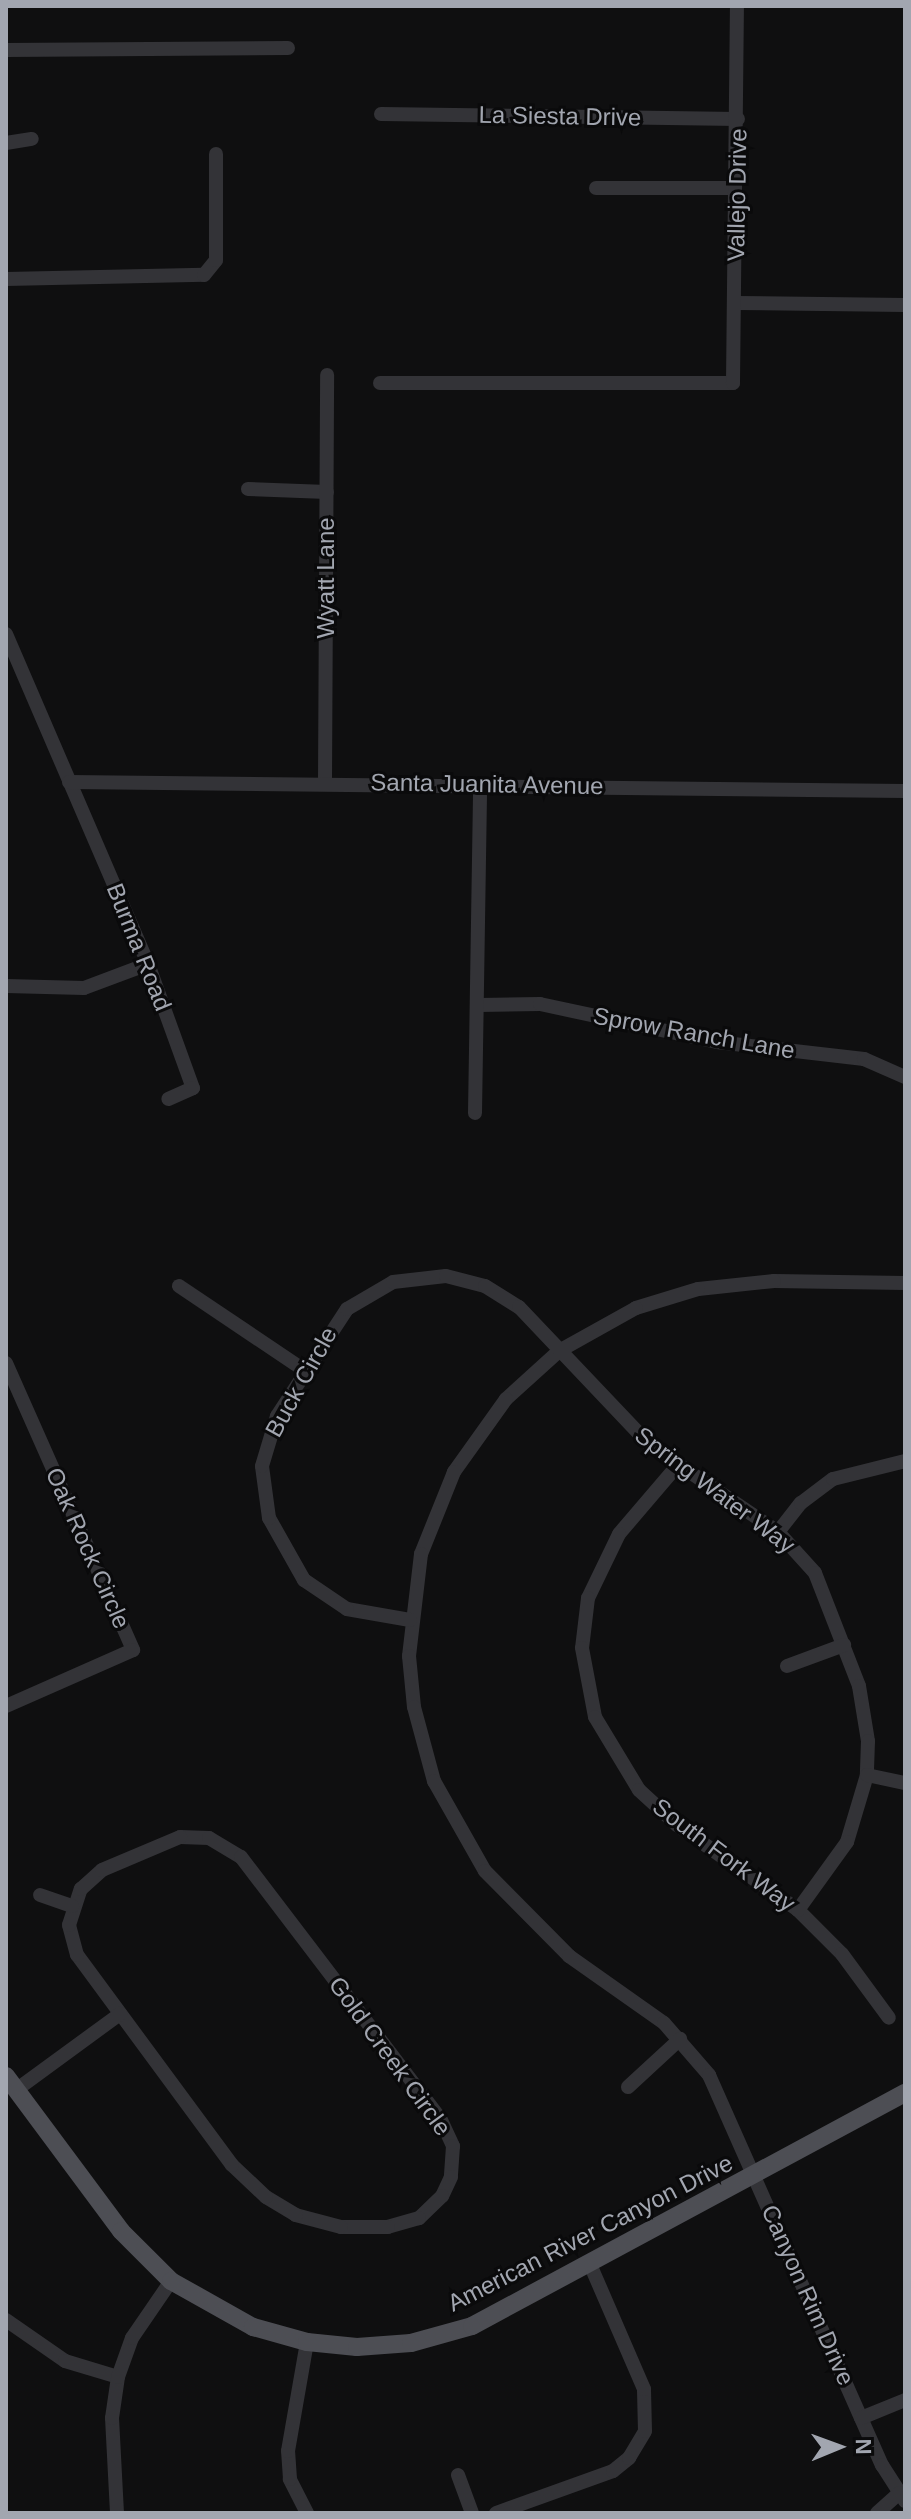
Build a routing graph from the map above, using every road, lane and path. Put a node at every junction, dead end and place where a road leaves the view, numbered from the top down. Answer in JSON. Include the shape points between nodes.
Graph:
{"nodes":[{"id":1,"x":737,"y":6,"type":"edge"},
{"id":2,"x":288,"y":48,"type":"dead end"},
{"id":3,"x":6,"y":50,"type":"edge"},
{"id":4,"x":381,"y":114,"type":"dead end"},
{"id":5,"x":738,"y":119,"type":"junction"},
{"id":6,"x":32,"y":139,"type":"dead end"},
{"id":7,"x":6,"y":143,"type":"edge"},
{"id":8,"x":216,"y":154,"type":"dead end"},
{"id":9,"x":596,"y":188,"type":"dead end"},
{"id":10,"x":735,"y":188,"type":"junction"},
{"id":11,"x":6,"y":279,"type":"edge"},
{"id":12,"x":737,"y":303,"type":"junction"},
{"id":13,"x":905,"y":305,"type":"edge"},
{"id":14,"x":327,"y":375,"type":"dead end"},
{"id":15,"x":380,"y":383,"type":"dead end"},
{"id":16,"x":248,"y":489,"type":"dead end"},
{"id":17,"x":327,"y":492,"type":"junction"},
{"id":18,"x":6,"y":634,"type":"edge"},
{"id":19,"x":325,"y":781,"type":"junction"},
{"id":20,"x":69,"y":782,"type":"junction"},
{"id":21,"x":480,"y":784,"type":"junction"},
{"id":22,"x":905,"y":791,"type":"edge"},
{"id":23,"x":148,"y":964,"type":"junction"},
{"id":24,"x":6,"y":986,"type":"edge"},
{"id":25,"x":479,"y":1005,"type":"junction"},
{"id":26,"x":905,"y":1077,"type":"edge"},
{"id":27,"x":168,"y":1099,"type":"dead end"},
{"id":28,"x":475,"y":1113,"type":"dead end"},
{"id":29,"x":905,"y":1283,"type":"edge"},
{"id":30,"x":179,"y":1286,"type":"dead end"},
{"id":31,"x":559,"y":1351,"type":"junction"},
{"id":32,"x":6,"y":1363,"type":"edge"},
{"id":33,"x":304,"y":1370,"type":"junction"},
{"id":34,"x":905,"y":1461,"type":"edge"},
{"id":35,"x":677,"y":1466,"type":"junction"},
{"id":36,"x":778,"y":1532,"type":"junction"},
{"id":37,"x":410,"y":1620,"type":"junction"},
{"id":38,"x":844,"y":1645,"type":"junction"},
{"id":39,"x":787,"y":1666,"type":"dead end"},
{"id":40,"x":6,"y":1706,"type":"edge"},
{"id":41,"x":867,"y":1775,"type":"junction"},
{"id":42,"x":905,"y":1783,"type":"edge"},
{"id":43,"x":40,"y":1895,"type":"dead end"},
{"id":44,"x":72,"y":1906,"type":"junction"},
{"id":45,"x":798,"y":1910,"type":"junction"},
{"id":46,"x":120,"y":2014,"type":"junction"},
{"id":47,"x":889,"y":2018,"type":"dead end"},
{"id":48,"x":680,"y":2039,"type":"junction"},
{"id":49,"x":11,"y":2083,"type":"edge"},
{"id":50,"x":628,"y":2087,"type":"dead end"},
{"id":51,"x":905,"y":2093,"type":"edge"},
{"id":52,"x":755,"y":2174,"type":"junction"},
{"id":53,"x":590,"y":2264,"type":"junction"},
{"id":54,"x":171,"y":2281,"type":"junction"},
{"id":55,"x":6,"y":2320,"type":"edge"},
{"id":56,"x":307,"y":2342,"type":"junction"},
{"id":57,"x":118,"y":2377,"type":"junction"},
{"id":58,"x":905,"y":2400,"type":"edge"},
{"id":59,"x":861,"y":2418,"type":"junction"},
{"id":60,"x":458,"y":2475,"type":"dead end"},
{"id":61,"x":902,"y":2497,"type":"edge"},
{"id":62,"x":117,"y":2513,"type":"edge"},
{"id":63,"x":307,"y":2513,"type":"edge"},
{"id":64,"x":472,"y":2513,"type":"edge"},
{"id":65,"x":496,"y":2513,"type":"edge"},
{"id":66,"x":877,"y":2513,"type":"edge"}],
"edges":[{"from":1,"to":5,"type":"street","name":"Vallejo Drive"},
{"from":2,"to":3,"type":"street"},
{"from":4,"to":5,"type":"street","name":"La Siesta Drive"},
{"from":5,"to":10,"type":"street","name":"Vallejo Drive"},
{"from":6,"to":7,"type":"street"},
{"from":8,"to":11,"type":"street","via":[[216,260],[204,275]]},
{"from":9,"to":10,"type":"street"},
{"from":10,"to":12,"type":"street","name":"Vallejo Drive"},
{"from":12,"to":13,"type":"street"},
{"from":12,"to":15,"type":"street","name":"Vallejo Drive","via":[[733,383]]},
{"from":14,"to":17,"type":"street","name":"Wyatt Lane"},
{"from":16,"to":17,"type":"street"},
{"from":17,"to":19,"type":"street","name":"Wyatt Lane"},
{"from":18,"to":20,"type":"street","name":"Burma Road"},
{"from":19,"to":20,"type":"street","name":"Santa Juanita Avenue"},
{"from":19,"to":21,"type":"street","name":"Santa Juanita Avenue"},
{"from":20,"to":23,"type":"street","name":"Burma Road"},
{"from":21,"to":22,"type":"street","name":"Santa Juanita Avenue"},
{"from":21,"to":25,"type":"street"},
{"from":23,"to":24,"type":"street","via":[[84,988]]},
{"from":23,"to":27,"type":"street","name":"Burma Road","via":[[193,1088]]},
{"from":25,"to":26,"type":"street","name":"Sprow Ranch Lane","via":[[540,1004],[717,1042],[864,1059]]},
{"from":25,"to":28,"type":"street"},
{"from":29,"to":31,"type":"street","name":"Canyon Rim Drive","via":[[774,1281],[698,1289],[613,1319]]},
{"from":30,"to":33,"type":"street"},
{"from":31,"to":33,"type":"street","name":"Buck Circle","via":[[497,1292],[459,1278],[419,1276],[357,1300],[329,1329]]},
{"from":31,"to":35,"type":"street","name":"Spring Water Way","via":[[625,1422]]},
{"from":31,"to":37,"type":"street","name":"Canyon Rim Drive","via":[[506,1399],[454,1472],[428,1530]]},
{"from":32,"to":40,"type":"street","name":"Oak Rock Circle","via":[[133,1650]]},
{"from":33,"to":37,"type":"street","name":"Buck Circle","via":[[267,1440],[261,1479],[269,1518],[295,1570],[324,1597],[373,1617]]},
{"from":34,"to":36,"type":"street","via":[[833,1479],[801,1503]]},
{"from":35,"to":36,"type":"street","name":"Spring Water Way"},
{"from":35,"to":45,"type":"street","name":"South Fork Way","via":[[625,1526],[599,1569],[583,1627],[588,1698],[610,1749],[639,1790],[677,1825]]},
{"from":36,"to":38,"type":"street","name":"Spring Water Way","via":[[815,1573]]},
{"from":37,"to":48,"type":"street","name":"Canyon Rim Drive","via":[[410,1681],[422,1745],[462,1838],[535,1927]]},
{"from":38,"to":39,"type":"street"},
{"from":38,"to":41,"type":"street","name":"Spring Water Way","via":[[865,1708]]},
{"from":41,"to":42,"type":"street"},
{"from":41,"to":45,"type":"street","name":"Spring Water Way","via":[[847,1842]]},
{"from":43,"to":44,"type":"street"},
{"from":44,"to":46,"type":"street","name":"Gold Creek Circle","via":[[72,1944]]},
{"from":44,"to":46,"type":"street","name":"Gold Creek Circle","via":[[94,1876],[170,1841],[199,1836],[234,1850],[440,2118],[454,2157],[448,2188],[419,2218],[388,2227],[341,2227],[286,2210],[232,2165]]},
{"from":45,"to":47,"type":"street","name":"South Fork Way","via":[[842,1954]]},
{"from":46,"to":49,"type":"street"},
{"from":48,"to":50,"type":"street"},
{"from":48,"to":52,"type":"street","name":"Canyon Rim Drive","via":[[721,2097]]},
{"from":49,"to":54,"type":"main road","name":"American River Canyon Drive","via":[[121,2231]]},
{"from":51,"to":52,"type":"main road","name":"American River Canyon Drive"},
{"from":52,"to":53,"type":"main road","name":"American River Canyon Drive"},
{"from":52,"to":59,"type":"street","name":"Canyon Rim Drive"},
{"from":53,"to":56,"type":"main road","name":"American River Canyon Drive","via":[[495,2315],[442,2336],[379,2346]]},
{"from":53,"to":65,"type":"street","via":[[644,2389],[645,2431],[629,2458],[613,2471]]},
{"from":54,"to":56,"type":"main road","name":"American River Canyon Drive","via":[[224,2315]]},
{"from":54,"to":57,"type":"street","via":[[132,2338]]},
{"from":55,"to":57,"type":"street","via":[[65,2361]]},
{"from":56,"to":63,"type":"street","via":[[288,2451],[290,2479]]},
{"from":57,"to":62,"type":"street","via":[[112,2418]]},
{"from":58,"to":59,"type":"street"},
{"from":59,"to":61,"type":"street","name":"Canyon Rim Drive"},
{"from":60,"to":64,"type":"street"},
{"from":61,"to":66,"type":"street"}]}
